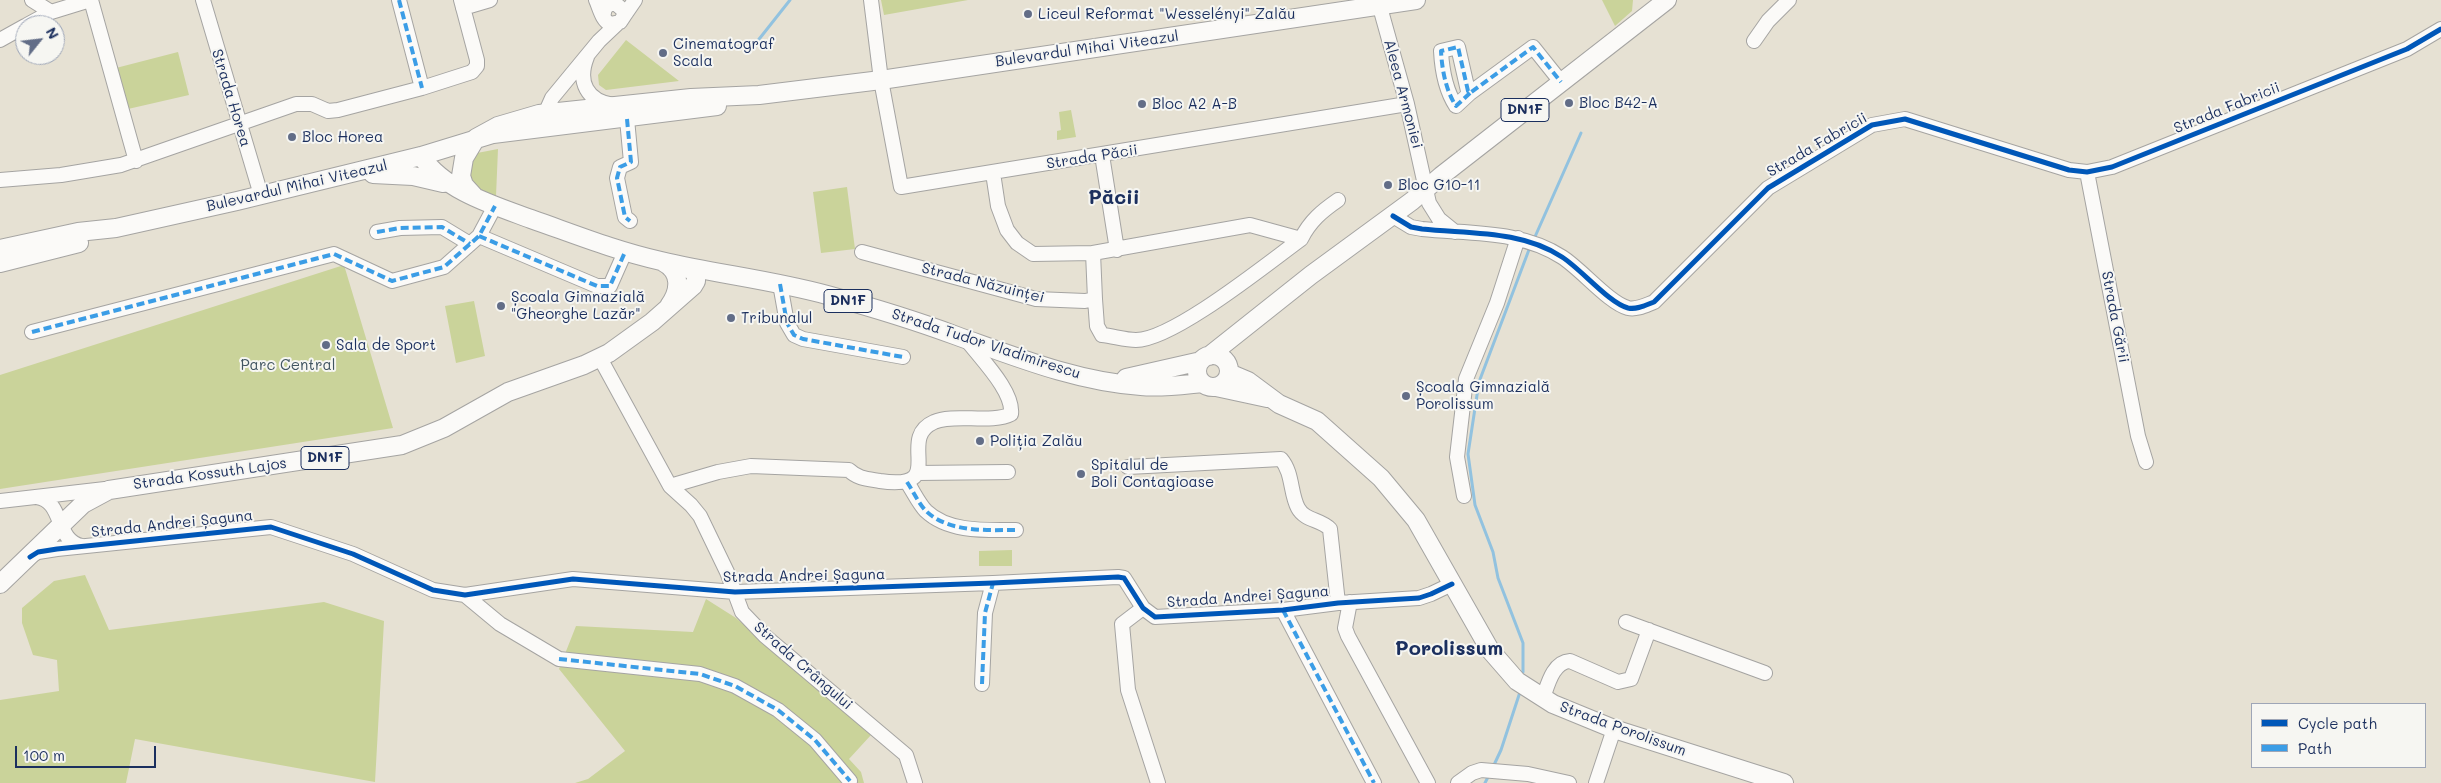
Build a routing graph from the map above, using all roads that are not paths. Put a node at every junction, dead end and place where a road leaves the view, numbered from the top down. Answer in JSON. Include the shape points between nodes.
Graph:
{"nodes":[{"id":1,"x":32,"y":0,"type":"edge"},
{"id":2,"x":91,"y":0,"type":"edge"},
{"id":3,"x":203,"y":0,"type":"edge"},
{"id":4,"x":399,"y":0,"type":"edge"},
{"id":5,"x":490,"y":0,"type":"edge"},
{"id":6,"x":596,"y":0,"type":"edge"},
{"id":7,"x":635,"y":0,"type":"edge"},
{"id":8,"x":871,"y":0,"type":"edge"},
{"id":9,"x":1416,"y":0,"type":"edge"},
{"id":10,"x":1642,"y":0,"type":"edge"},
{"id":11,"x":1667,"y":0,"type":"edge"},
{"id":12,"x":1789,"y":0,"type":"edge"},
{"id":13,"x":1379,"y":3,"type":"edge"},
{"id":14,"x":462,"y":4,"type":"edge"},
{"id":15,"x":1350,"y":6,"type":"edge"},
{"id":16,"x":615,"y":11,"type":"edge"},
{"id":17,"x":51,"y":12,"type":"junction"},
{"id":18,"x":46,"y":15,"type":"edge"},
{"id":19,"x":1632,"y":28,"type":"junction"},
{"id":20,"x":2441,"y":30,"type":"edge"},
{"id":21,"x":15,"y":32,"type":"edge"},
{"id":22,"x":0,"y":40,"type":"edge"},
{"id":23,"x":1754,"y":41,"type":"dead end"},
{"id":24,"x":588,"y":54,"type":"junction"},
{"id":25,"x":880,"y":72,"type":"junction"},
{"id":26,"x":1561,"y":82,"type":"junction"},
{"id":27,"x":422,"y":88,"type":"junction"},
{"id":28,"x":1470,"y":93,"type":"dead end"},
{"id":29,"x":1407,"y":104,"type":"junction"},
{"id":30,"x":622,"y":112,"type":"junction"},
{"id":31,"x":547,"y":120,"type":"junction"},
{"id":32,"x":239,"y":125,"type":"junction"},
{"id":33,"x":476,"y":138,"type":"junction"},
{"id":34,"x":1102,"y":155,"type":"junction"},
{"id":35,"x":421,"y":156,"type":"junction"},
{"id":36,"x":136,"y":161,"type":"junction"},
{"id":37,"x":2087,"y":172,"type":"junction"},
{"id":38,"x":993,"y":173,"type":"junction"},
{"id":39,"x":338,"y":177,"type":"junction"},
{"id":40,"x":0,"y":180,"type":"edge"},
{"id":41,"x":453,"y":186,"type":"junction"},
{"id":42,"x":1426,"y":189,"type":"junction"},
{"id":43,"x":260,"y":195,"type":"junction"},
{"id":44,"x":474,"y":196,"type":"junction"},
{"id":45,"x":1338,"y":200,"type":"dead end"},
{"id":46,"x":495,"y":206,"type":"junction"},
{"id":47,"x":1393,"y":216,"type":"junction"},
{"id":48,"x":630,"y":221,"type":"dead end"},
{"id":49,"x":116,"y":228,"type":"junction"},
{"id":50,"x":377,"y":232,"type":"dead end"},
{"id":51,"x":1456,"y":232,"type":"junction"},
{"id":52,"x":1301,"y":239,"type":"junction"},
{"id":53,"x":1522,"y":239,"type":"junction"},
{"id":54,"x":474,"y":240,"type":"junction"},
{"id":55,"x":0,"y":249,"type":"edge"},
{"id":56,"x":1117,"y":250,"type":"junction"},
{"id":57,"x":625,"y":252,"type":"junction"},
{"id":58,"x":862,"y":252,"type":"dead end"},
{"id":59,"x":1093,"y":253,"type":"junction"},
{"id":60,"x":663,"y":262,"type":"junction"},
{"id":61,"x":0,"y":263,"type":"edge"},
{"id":62,"x":687,"y":267,"type":"junction"},
{"id":63,"x":728,"y":275,"type":"junction"},
{"id":64,"x":780,"y":284,"type":"junction"},
{"id":65,"x":686,"y":293,"type":"junction"},
{"id":66,"x":1095,"y":299,"type":"junction"},
{"id":67,"x":662,"y":314,"type":"junction"},
{"id":68,"x":32,"y":332,"type":"dead end"},
{"id":69,"x":1241,"y":332,"type":"junction"},
{"id":70,"x":966,"y":339,"type":"junction"},
{"id":71,"x":903,"y":357,"type":"dead end"},
{"id":72,"x":600,"y":358,"type":"junction"},
{"id":73,"x":1205,"y":358,"type":"junction"},
{"id":74,"x":1229,"y":370,"type":"junction"},
{"id":75,"x":1102,"y":379,"type":"junction"},
{"id":76,"x":1210,"y":385,"type":"junction"},
{"id":77,"x":1270,"y":399,"type":"junction"},
{"id":78,"x":2146,"y":462,"type":"dead end"},
{"id":79,"x":1128,"y":467,"type":"dead end"},
{"id":80,"x":1008,"y":472,"type":"dead end"},
{"id":81,"x":912,"y":478,"type":"junction"},
{"id":82,"x":670,"y":486,"type":"junction"},
{"id":83,"x":118,"y":488,"type":"junction"},
{"id":84,"x":1464,"y":496,"type":"dead end"},
{"id":85,"x":37,"y":497,"type":"junction"},
{"id":86,"x":0,"y":502,"type":"edge"},
{"id":87,"x":61,"y":526,"type":"junction"},
{"id":88,"x":1016,"y":530,"type":"dead end"},
{"id":89,"x":82,"y":546,"type":"junction"},
{"id":90,"x":30,"y":557,"type":"junction"},
{"id":91,"x":0,"y":584,"type":"edge"},
{"id":92,"x":993,"y":584,"type":"junction"},
{"id":93,"x":1452,"y":584,"type":"junction"},
{"id":94,"x":735,"y":592,"type":"junction"},
{"id":95,"x":465,"y":595,"type":"junction"},
{"id":96,"x":1344,"y":602,"type":"junction"},
{"id":97,"x":1143,"y":608,"type":"junction"},
{"id":98,"x":1283,"y":610,"type":"junction"},
{"id":99,"x":1626,"y":622,"type":"dead end"},
{"id":100,"x":1649,"y":630,"type":"junction"},
{"id":101,"x":1765,"y":672,"type":"dead end"},
{"id":102,"x":982,"y":684,"type":"dead end"},
{"id":103,"x":1543,"y":698,"type":"junction"},
{"id":104,"x":1614,"y":729,"type":"junction"},
{"id":105,"x":1510,"y":776,"type":"edge"},
{"id":106,"x":850,"y":782,"type":"dead end"},
{"id":107,"x":915,"y":783,"type":"edge"},
{"id":108,"x":1158,"y":783,"type":"edge"},
{"id":109,"x":1374,"y":783,"type":"edge"},
{"id":110,"x":1428,"y":783,"type":"edge"},
{"id":111,"x":1458,"y":783,"type":"edge"},
{"id":112,"x":1569,"y":783,"type":"edge"},
{"id":113,"x":1596,"y":783,"type":"edge"},
{"id":114,"x":1784,"y":783,"type":"edge"}],
"edges":[{"from":1,"to":17,"type":"street"},
{"from":2,"to":17,"type":"street"},
{"from":2,"to":36,"type":"street"},
{"from":3,"to":32,"type":"street","name":"Strada Horea"},
{"from":4,"to":27,"type":"street"},
{"from":5,"to":14,"type":"street"},
{"from":6,"to":16,"type":"street"},
{"from":7,"to":16,"type":"street"},
{"from":8,"to":25,"type":"street"},
{"from":9,"to":13,"type":"main road","name":"Bulevardul Mihai Viteazul"},
{"from":10,"to":19,"type":"main road","via":[[1641,11]]},
{"from":11,"to":19,"type":"main road","name":"Strada Tudor Vladimirescu","number":"DN1F"},
{"from":12,"to":23,"type":"street"},
{"from":13,"to":15,"type":"main road","name":"Bulevardul Mihai Viteazul"},
{"from":13,"to":29,"type":"street","name":"Aleea Armoniei"},
{"from":14,"to":27,"type":"street","via":[[477,66],[472,72]]},
{"from":15,"to":25,"type":"main road","name":"Bulevardul Mihai Viteazul"},
{"from":16,"to":24,"type":"street"},
{"from":17,"to":18,"type":"street"},
{"from":19,"to":26,"type":"main road","name":"Strada Tudor Vladimirescu","number":"DN1F"},
{"from":20,"to":37,"type":"street","name":"Strada Fabricii","via":[[2407,49],[2112,167]]},
{"from":21,"to":22,"type":"street"},
{"from":24,"to":30,"type":"street","via":[[583,74],[590,96]]},
{"from":24,"to":31,"type":"street","via":[[552,98]]},
{"from":25,"to":30,"type":"main road","name":"Bulevardul Mihai Viteazul","via":[[759,94],[699,97]]},
{"from":25,"to":38,"type":"street","name":"Strada Păcii","via":[[901,187]]},
{"from":26,"to":28,"type":"street","via":[[1533,47]]},
{"from":26,"to":42,"type":"main road","name":"Strada Tudor Vladimirescu","number":"DN1F"},
{"from":27,"to":32,"type":"street","via":[[338,110],[296,104]]},
{"from":29,"to":34,"type":"street","name":"Strada Păcii"},
{"from":29,"to":42,"type":"street","name":"Aleea Armoniei"},
{"from":30,"to":31,"type":"main road","name":"Bulevardul Mihai Viteazul"},
{"from":30,"to":48,"type":"street","via":[[631,162],[620,167],[617,178],[625,217]]},
{"from":31,"to":33,"type":"main road","name":"Bulevardul Mihai Viteazul","via":[[498,126]]},
{"from":32,"to":36,"type":"street"},
{"from":32,"to":43,"type":"street","name":"Strada Horea"},
{"from":33,"to":35,"type":"main road","name":"Bulevardul Mihai Viteazul"},
{"from":33,"to":44,"type":"main road","via":[[464,158],[461,176]]},
{"from":34,"to":38,"type":"street","name":"Strada Păcii"},
{"from":34,"to":56,"type":"street"},
{"from":35,"to":39,"type":"main road","name":"Bulevardul Mihai Viteazul"},
{"from":35,"to":41,"type":"main road","name":"Strada Tudor Vladimirescu","via":[[430,168]]},
{"from":36,"to":40,"type":"street","via":[[103,170]]},
{"from":37,"to":53,"type":"street","name":"Strada Fabricii","via":[[2069,170],[1905,119],[1872,125],[1768,188],[1654,302],[1638,308],[1628,308],[1615,301],[1562,257],[1542,245]]},
{"from":37,"to":78,"type":"street","name":"Strada Gării","via":[[2138,436]]},
{"from":38,"to":59,"type":"street","via":[[998,206],[1007,230],[1017,243],[1033,254]]},
{"from":39,"to":41,"type":"main road","via":[[367,174],[413,176]]},
{"from":39,"to":43,"type":"main road","name":"Bulevardul Mihai Viteazul"},
{"from":41,"to":44,"type":"main road","name":"Strada Tudor Vladimirescu"},
{"from":42,"to":47,"type":"main road","name":"Strada Tudor Vladimirescu","number":"DN1F"},
{"from":42,"to":51,"type":"street","via":[[1433,211]]},
{"from":43,"to":49,"type":"main road","name":"Bulevardul Mihai Viteazul"},
{"from":44,"to":46,"type":"main road","name":"Strada Tudor Vladimirescu"},
{"from":45,"to":52,"type":"street","via":[[1318,214]]},
{"from":46,"to":54,"type":"street"},
{"from":46,"to":57,"type":"main road","name":"Strada Tudor Vladimirescu"},
{"from":47,"to":51,"type":"street","name":"Strada Fabricii","via":[[1420,229]]},
{"from":47,"to":69,"type":"main road","name":"Strada Tudor Vladimirescu","number":"DN1F","via":[[1314,272]]},
{"from":49,"to":55,"type":"main road","name":"Bulevardul Mihai Viteazul","via":[[78,232]]},
{"from":49,"to":61,"type":"main road","name":"Bulevardul Mihai Viteazul","via":[[96,238]]},
{"from":50,"to":54,"type":"street","via":[[442,226]]},
{"from":51,"to":53,"type":"street","name":"Strada Fabricii"},
{"from":52,"to":56,"type":"street","via":[[1250,224]]},
{"from":52,"to":66,"type":"street","via":[[1183,323],[1158,335],[1137,340],[1102,335],[1097,326]]},
{"from":53,"to":84,"type":"street","via":[[1466,379],[1457,457]]},
{"from":54,"to":57,"type":"street","via":[[605,288],[610,286]]},
{"from":54,"to":68,"type":"street","via":[[444,267],[392,281],[334,254]]},
{"from":56,"to":59,"type":"street"},
{"from":57,"to":60,"type":"main road","name":"Strada Tudor Vladimirescu"},
{"from":58,"to":66,"type":"street","name":"Strada Năzuinței","via":[[1036,299]]},
{"from":59,"to":66,"type":"street"},
{"from":60,"to":62,"type":"main road","name":"Strada Tudor Vladimirescu"},
{"from":60,"to":67,"type":"main road","name":"Strada Kossuth Lajos","via":[[674,271],[678,283],[676,295]]},
{"from":62,"to":63,"type":"main road","name":"Strada Tudor Vladimirescu"},
{"from":62,"to":65,"type":"main road","name":"Strada Kossuth Lajos","via":[[697,277]]},
{"from":63,"to":64,"type":"main road","name":"Strada Tudor Vladimirescu","number":"DN1F"},
{"from":63,"to":65,"type":"main road","name":"Strada Kossuth Lajos","number":"DN1F","via":[[704,279]]},
{"from":64,"to":70,"type":"main road","name":"Strada Tudor Vladimirescu","number":"DN1F","via":[[877,310]]},
{"from":64,"to":71,"type":"street","via":[[788,323],[794,335]]},
{"from":65,"to":67,"type":"main road","name":"Strada Kossuth Lajos","number":"DN1F"},
{"from":67,"to":72,"type":"main road","name":"Strada Kossuth Lajos","number":"DN1F"},
{"from":69,"to":73,"type":"main road","name":"Strada Tudor Vladimirescu","number":"DN1F"},
{"from":69,"to":74,"type":"main road"},
{"from":70,"to":75,"type":"main road","name":"Strada Tudor Vladimirescu","number":"DN1F","via":[[1044,366]]},
{"from":70,"to":81,"type":"street","via":[[1005,390],[1012,405],[1011,414],[936,421],[922,429]]},
{"from":72,"to":82,"type":"street","name":"Strada Crângului"},
{"from":72,"to":83,"type":"main road","name":"Strada Kossuth Lajos","number":"DN1F","via":[[508,392],[444,428],[402,446]]},
{"from":73,"to":74,"type":"main road","via":[[1219,357]]},
{"from":73,"to":75,"type":"main road","name":"Strada Tudor Vladimirescu","number":"DN1F","via":[[1146,375]]},
{"from":73,"to":76,"type":"main road","via":[[1197,370]]},
{"from":74,"to":76,"type":"main road","via":[[1225,382]]},
{"from":74,"to":77,"type":"main road","name":"Strada Porolissum"},
{"from":75,"to":76,"type":"main road","name":"Strada Tudor Vladimirescu","number":"DN1F","via":[[1159,387]]},
{"from":76,"to":77,"type":"main road","name":"Strada Porolissum"},
{"from":77,"to":93,"type":"main road","name":"Strada Porolissum","via":[[1317,422],[1381,478],[1416,520]]},
{"from":79,"to":96,"type":"street","via":[[1281,459],[1286,465],[1298,507],[1305,517],[1330,529]]},
{"from":80,"to":81,"type":"street"},
{"from":81,"to":82,"type":"street","via":[[900,484],[856,478],[849,470],[751,466]]},
{"from":81,"to":88,"type":"street","via":[[926,511],[941,521],[976,529]]},
{"from":82,"to":94,"type":"street","name":"Strada Crângului","via":[[700,516]]},
{"from":83,"to":85,"type":"street"},
{"from":83,"to":87,"type":"main road","name":"Strada Kossuth Lajos","number":"DN1F","via":[[92,498]]},
{"from":85,"to":86,"type":"street"},
{"from":85,"to":87,"type":"street","name":"Strada Andrei Șaguna","via":[[50,503]]},
{"from":87,"to":89,"type":"street","name":"Strada Andrei Șaguna","via":[[68,540]]},
{"from":87,"to":90,"type":"main road","name":"Strada Kossuth Lajos","number":"DN1F"},
{"from":89,"to":90,"type":"street","name":"Strada Andrei Șaguna","via":[[43,551]]},
{"from":89,"to":95,"type":"street","name":"Strada Andrei Șaguna","via":[[271,527],[353,554],[433,590]]},
{"from":90,"to":91,"type":"main road","name":"Strada Kossuth Lajos","number":"DN1F"},
{"from":92,"to":94,"type":"street","name":"Strada Andrei Șaguna"},
{"from":92,"to":97,"type":"street","name":"Strada Andrei Șaguna","via":[[1118,577],[1124,578]]},
{"from":92,"to":102,"type":"street","via":[[985,613]]},
{"from":93,"to":96,"type":"street","name":"Strada Andrei Șaguna","via":[[1419,598]]},
{"from":93,"to":103,"type":"main road","name":"Strada Porolissum","via":[[1497,660],[1517,681]]},
{"from":94,"to":95,"type":"street","name":"Strada Andrei Șaguna","via":[[573,579]]},
{"from":94,"to":107,"type":"street","name":"Strada Crângului","via":[[742,612],[765,636],[906,754]]},
{"from":95,"to":106,"type":"street","via":[[500,624],[559,659],[700,674],[735,686],[778,710],[815,740]]},
{"from":96,"to":98,"type":"street","name":"Strada Andrei Șaguna"},
{"from":96,"to":110,"type":"street","via":[[1348,636]]},
{"from":97,"to":98,"type":"street","name":"Strada Andrei Șaguna","via":[[1155,617]]},
{"from":97,"to":108,"type":"street","via":[[1122,624],[1128,690]]},
{"from":98,"to":109,"type":"street"},
{"from":99,"to":100,"type":"street"},
{"from":100,"to":101,"type":"street"},
{"from":100,"to":103,"type":"street","via":[[1634,676],[1628,680],[1618,682],[1566,661],[1556,667]]},
{"from":103,"to":104,"type":"main road","name":"Strada Porolissum"},
{"from":104,"to":113,"type":"street"},
{"from":104,"to":114,"type":"main road","name":"Strada Porolissum"},
{"from":105,"to":111,"type":"street","via":[[1481,770]]},
{"from":105,"to":112,"type":"street"}]}
